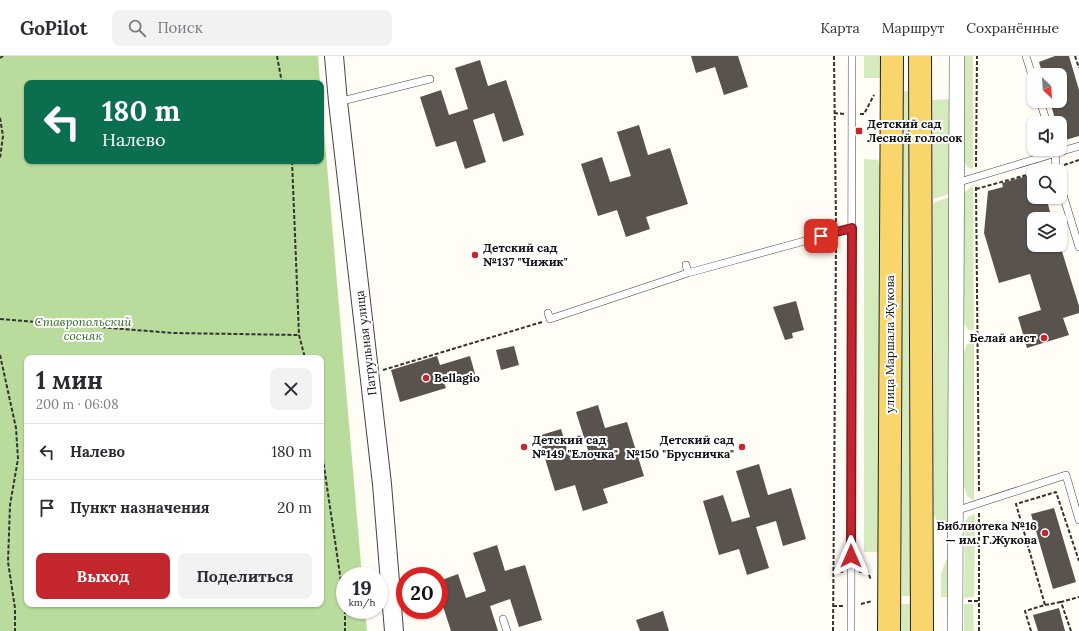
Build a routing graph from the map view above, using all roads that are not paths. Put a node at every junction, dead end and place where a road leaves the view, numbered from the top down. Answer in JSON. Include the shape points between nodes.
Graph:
{"nodes":[{"id":1,"x":334,"y":56,"type":"edge"},
{"id":2,"x":852,"y":56,"type":"edge"},
{"id":3,"x":892,"y":56,"type":"edge"},
{"id":4,"x":920,"y":56,"type":"edge"},
{"id":5,"x":957,"y":56,"type":"edge"},
{"id":6,"x":1026,"y":56,"type":"edge"},
{"id":7,"x":1030,"y":68,"type":"edge"},
{"id":8,"x":430,"y":79,"type":"dead end"},
{"id":9,"x":338,"y":102,"type":"junction"},
{"id":10,"x":1079,"y":146,"type":"edge"},
{"id":11,"x":1067,"y":148,"type":"edge"},
{"id":12,"x":1040,"y":156,"type":"edge"},
{"id":13,"x":956,"y":183,"type":"junction"},
{"id":14,"x":1066,"y":204,"type":"edge"},
{"id":15,"x":852,"y":228,"type":"junction"},
{"id":16,"x":1079,"y":247,"type":"edge"},
{"id":17,"x":686,"y":266,"type":"dead end"},
{"id":18,"x":688,"y":273,"type":"junction"},
{"id":19,"x":549,"y":316,"type":"road end"},
{"id":20,"x":955,"y":510,"type":"junction"},
{"id":21,"x":1079,"y":520,"type":"edge"},
{"id":22,"x":503,"y":619,"type":"dead end"},
{"id":23,"x":394,"y":631,"type":"edge"},
{"id":24,"x":507,"y":631,"type":"edge"},
{"id":25,"x":851,"y":631,"type":"edge"},
{"id":26,"x":889,"y":631,"type":"edge"},
{"id":27,"x":922,"y":631,"type":"edge"},
{"id":28,"x":955,"y":631,"type":"edge"}],
"edges":[{"from":1,"to":9,"type":"street","name":"Патрульная улица"},
{"from":2,"to":15,"type":"lane"},
{"from":3,"to":26,"type":"main road","name":"улица Маршала Жукова"},
{"from":4,"to":27,"type":"main road"},
{"from":5,"to":13,"type":"street"},
{"from":6,"to":7,"type":"lane"},
{"from":8,"to":9,"type":"lane"},
{"from":9,"to":23,"type":"street","name":"Патрульная улица","via":[[382,484]]},
{"from":10,"to":11,"type":"lane"},
{"from":12,"to":13,"type":"lane"},
{"from":13,"to":20,"type":"street"},
{"from":14,"to":16,"type":"lane"},
{"from":15,"to":18,"type":"lane"},
{"from":15,"to":25,"type":"lane"},
{"from":17,"to":18,"type":"lane"},
{"from":18,"to":19,"type":"lane"},
{"from":20,"to":21,"type":"lane","via":[[1066,475]]},
{"from":20,"to":28,"type":"street"},
{"from":22,"to":24,"type":"lane"}]}
